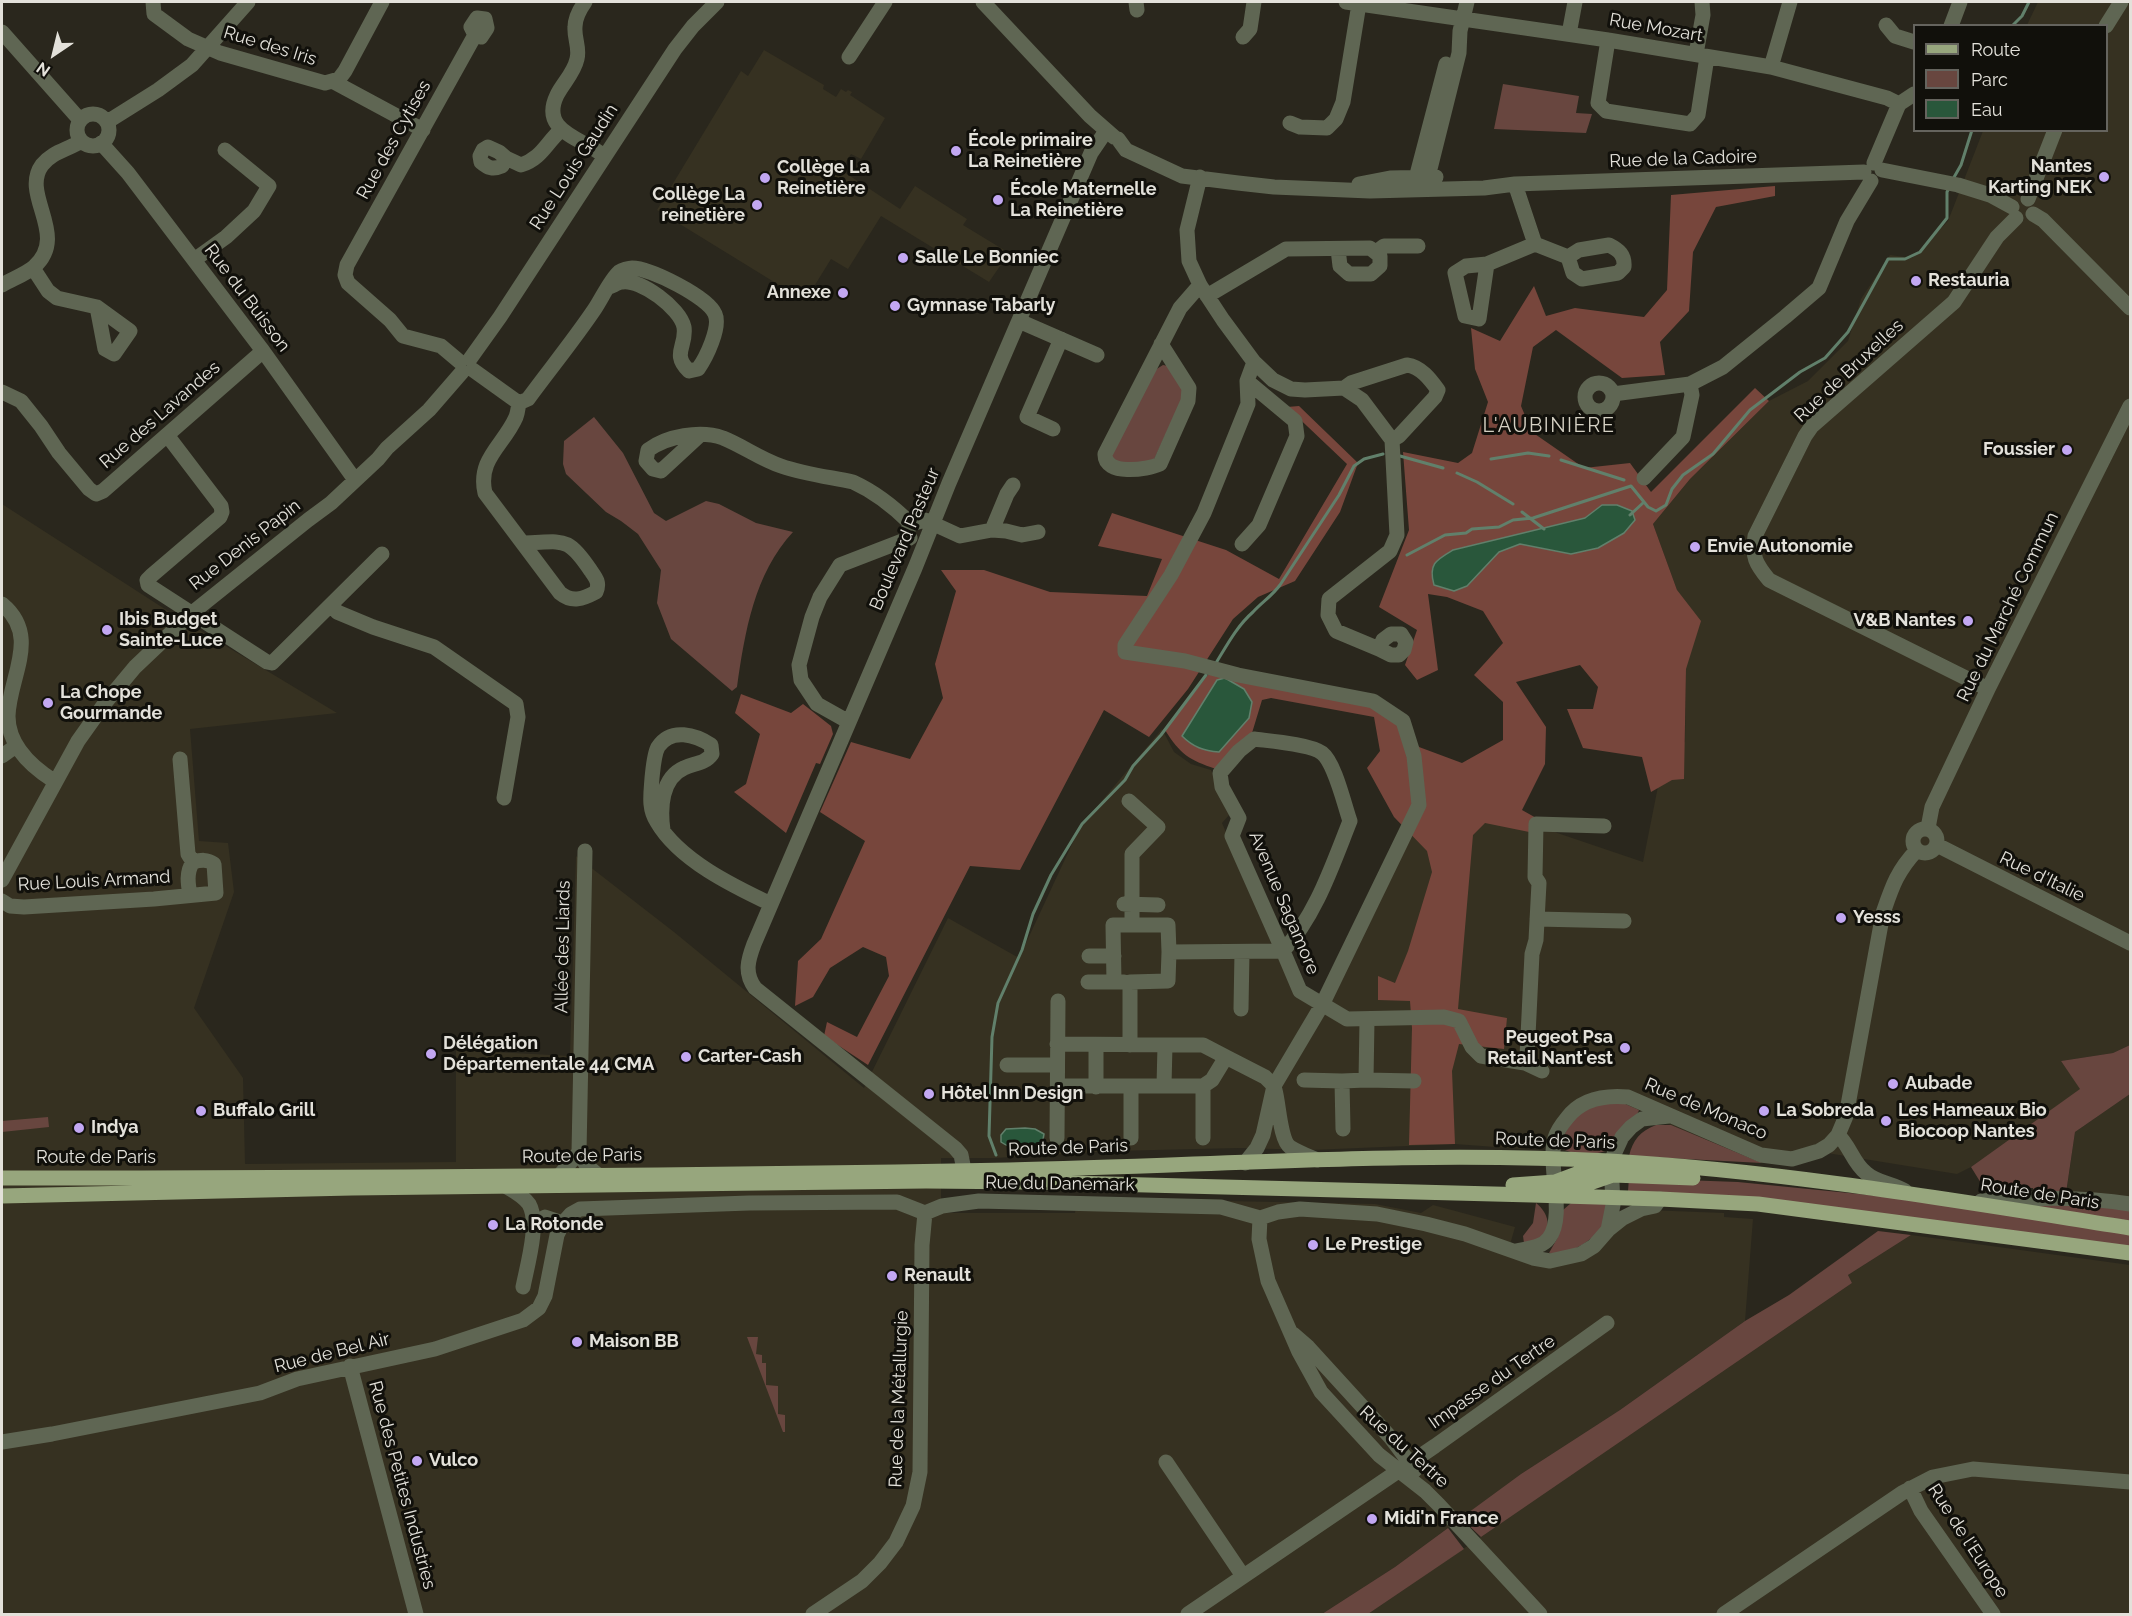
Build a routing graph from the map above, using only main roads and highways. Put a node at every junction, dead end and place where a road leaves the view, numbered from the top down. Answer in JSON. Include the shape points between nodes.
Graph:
{"nodes":[{"id":1,"x":1612,"y":1168,"type":"junction"},
{"id":2,"x":2,"y":1178,"type":"edge"},
{"id":3,"x":1555,"y":1189,"type":"junction"},
{"id":4,"x":2,"y":1196,"type":"edge"},
{"id":5,"x":2130,"y":1228,"type":"edge"},
{"id":6,"x":2130,"y":1253,"type":"edge"}],
"edges":[{"from":1,"to":2,"type":"main road","name":"Route de Paris","via":[[1553,1159],[1459,1157],[964,1170]]},
{"from":1,"to":3,"type":"main road","via":[[1577,1186]]},
{"from":1,"to":5,"type":"main road","name":"Route de Paris","via":[[1740,1172]]},
{"from":3,"to":4,"type":"main road","name":"Route de Paris","via":[[1470,1194],[1031,1182],[507,1186]]},
{"from":3,"to":6,"type":"main road","name":"Route de Paris","via":[[1613,1197],[1791,1208]]}]}
